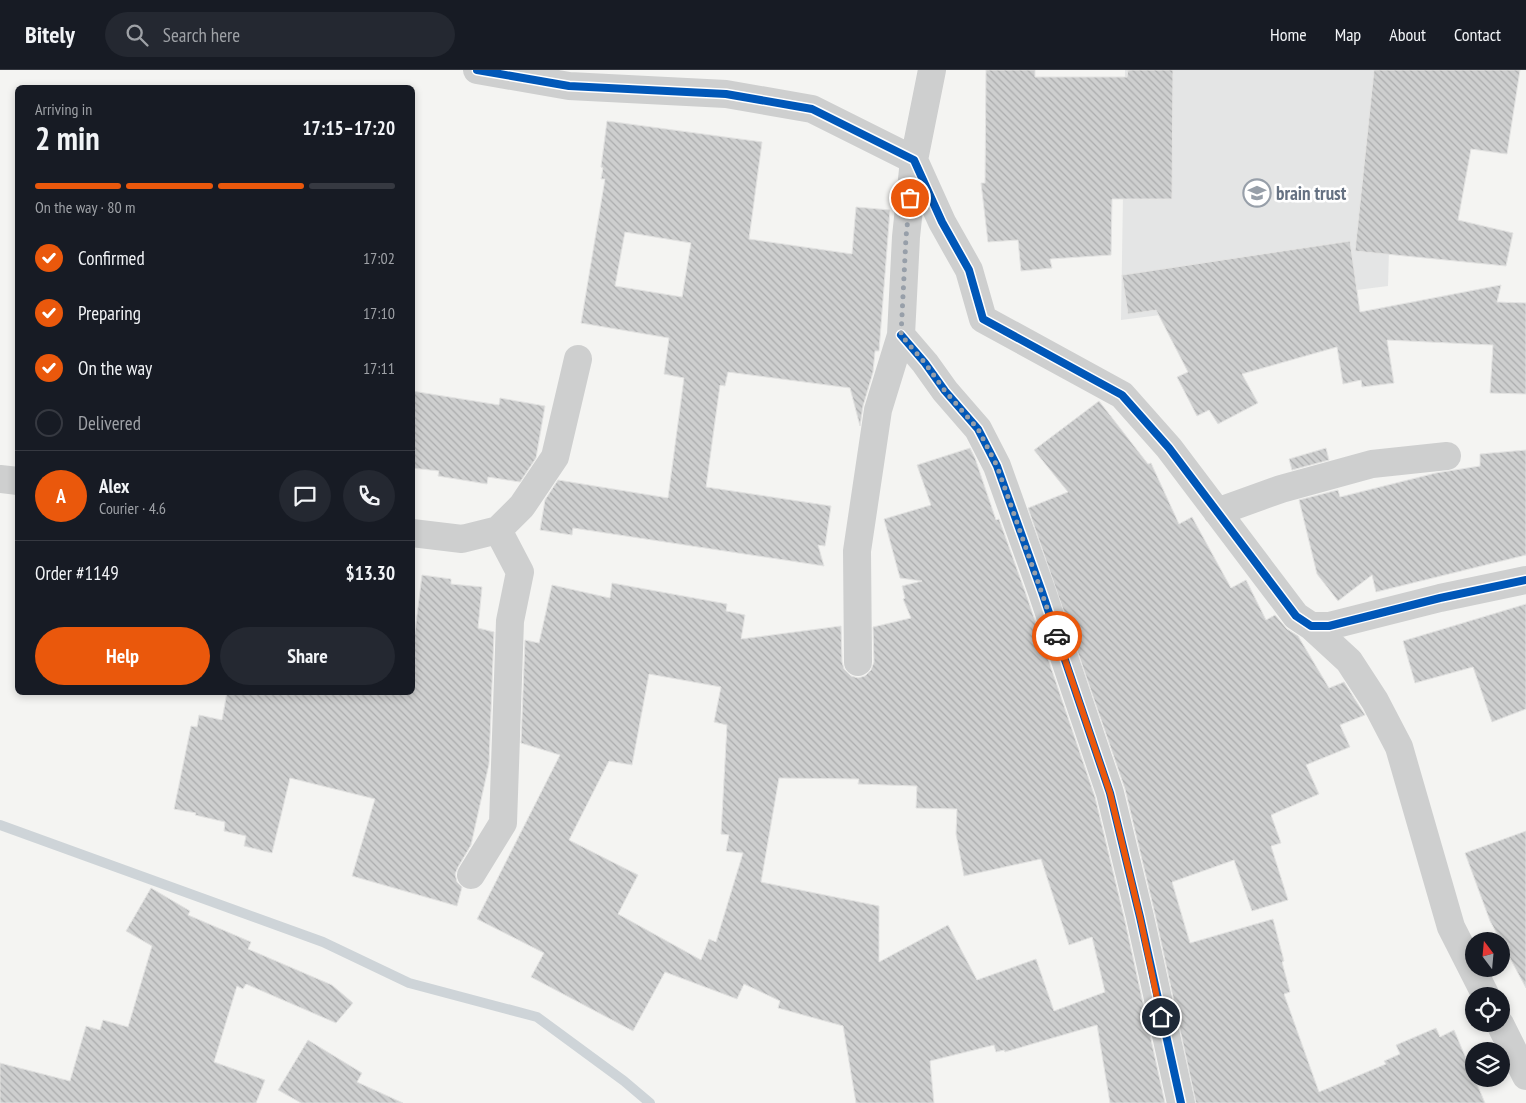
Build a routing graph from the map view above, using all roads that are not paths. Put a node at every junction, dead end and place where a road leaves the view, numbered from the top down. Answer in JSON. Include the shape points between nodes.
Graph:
{"nodes":[{"id":1,"x":477,"y":70,"type":"edge"},
{"id":2,"x":932,"y":70,"type":"edge"},
{"id":3,"x":914,"y":160,"type":"junction"},
{"id":4,"x":901,"y":335,"type":"junction"},
{"id":5,"x":578,"y":359,"type":"dead end"},
{"id":6,"x":1447,"y":456,"type":"dead end"},
{"id":7,"x":0,"y":479,"type":"edge"},
{"id":8,"x":15,"y":481,"type":"edge"},
{"id":9,"x":1217,"y":512,"type":"junction"},
{"id":10,"x":498,"y":530,"type":"junction"},
{"id":11,"x":415,"y":533,"type":"edge"},
{"id":12,"x":1526,"y":580,"type":"edge"},
{"id":13,"x":1311,"y":626,"type":"junction"},
{"id":14,"x":858,"y":662,"type":"dead end"},
{"id":15,"x":471,"y":875,"type":"dead end"},
{"id":16,"x":1481,"y":987,"type":"edge"},
{"id":17,"x":1504,"y":1032,"type":"edge"},
{"id":18,"x":1526,"y":1076,"type":"edge"},
{"id":19,"x":1181,"y":1103,"type":"edge"}],
"edges":[{"from":1,"to":3,"type":"street","via":[[570,86],[726,94],[812,109]]},
{"from":2,"to":3,"type":"street"},
{"from":3,"to":4,"type":"street"},
{"from":3,"to":9,"type":"street","via":[[942,222],[969,270],[983,319],[1122,395],[1169,448]]},
{"from":4,"to":14,"type":"street","via":[[878,410],[857,551]]},
{"from":4,"to":19,"type":"street","via":[[978,429],[1000,475],[1110,793]]},
{"from":5,"to":10,"type":"street","via":[[555,457],[522,506]]},
{"from":6,"to":9,"type":"street","via":[[1372,464],[1281,489]]},
{"from":7,"to":8,"type":"street"},
{"from":9,"to":13,"type":"street","via":[[1296,616]]},
{"from":10,"to":11,"type":"street","via":[[462,539]]},
{"from":10,"to":15,"type":"street","via":[[520,572],[510,621],[503,822]]},
{"from":12,"to":13,"type":"street","via":[[1329,626]]},
{"from":13,"to":16,"type":"street","via":[[1349,661],[1399,747],[1451,927]]},
{"from":17,"to":18,"type":"street"}]}
